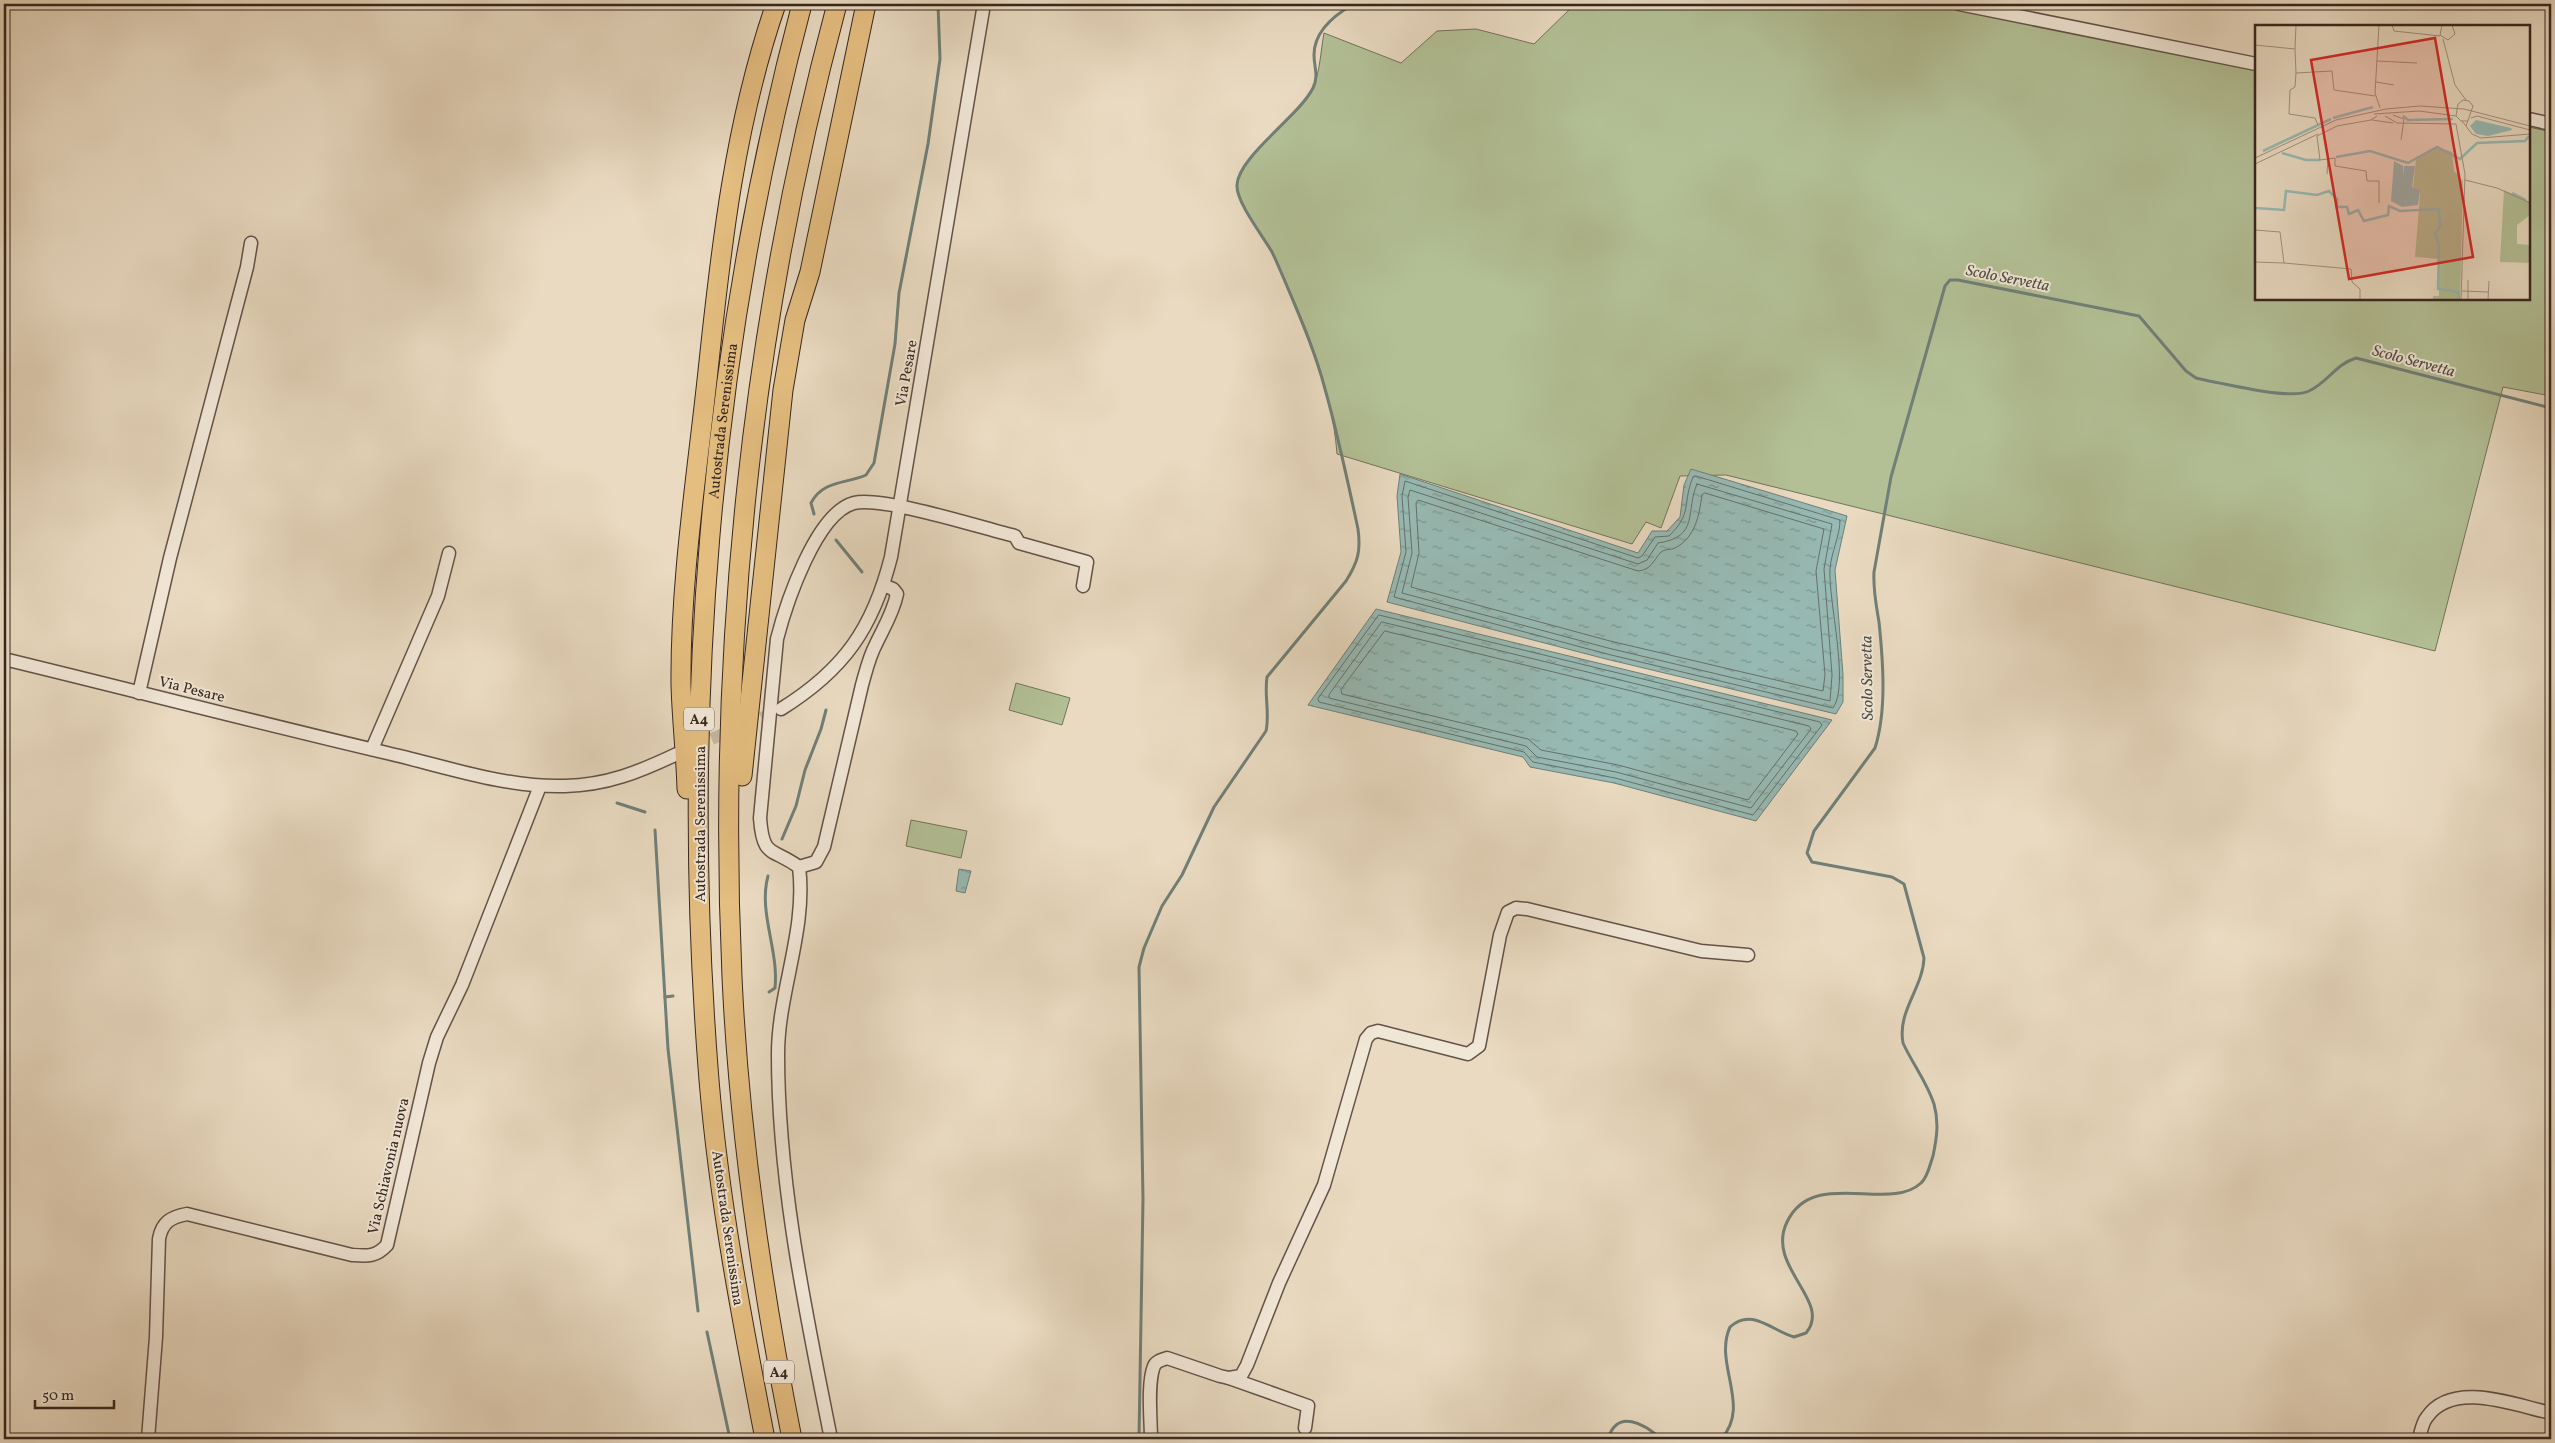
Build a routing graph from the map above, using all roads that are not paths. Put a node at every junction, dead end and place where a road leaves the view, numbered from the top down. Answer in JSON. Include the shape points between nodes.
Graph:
{"nodes":[{"id":1,"x":776,"y":4,"type":"edge"},
{"id":2,"x":802,"y":4,"type":"edge"},
{"id":3,"x":836,"y":4,"type":"edge"},
{"id":4,"x":866,"y":4,"type":"edge"},
{"id":5,"x":984,"y":4,"type":"edge"},
{"id":6,"x":1959,"y":4,"type":"edge"},
{"id":7,"x":2255,"y":64,"type":"edge"},
{"id":8,"x":2530,"y":120,"type":"edge"},
{"id":9,"x":2551,"y":124,"type":"edge"},
{"id":10,"x":251,"y":243,"type":"dead end"},
{"id":11,"x":899,"y":507,"type":"junction"},
{"id":12,"x":449,"y":553,"type":"dead end"},
{"id":13,"x":883,"y":586,"type":"junction"},
{"id":14,"x":1083,"y":586,"type":"dead end"},
{"id":15,"x":4,"y":659,"type":"edge"},
{"id":16,"x":139,"y":693,"type":"junction"},
{"id":17,"x":781,"y":709,"type":"tunnel mouth"},
{"id":18,"x":372,"y":749,"type":"junction"},
{"id":19,"x":677,"y":754,"type":"dead end"},
{"id":20,"x":540,"y":786,"type":"junction"},
{"id":21,"x":799,"y":867,"type":"junction"},
{"id":22,"x":730,"y":921,"type":"junction"},
{"id":23,"x":1748,"y":955,"type":"dead end"},
{"id":24,"x":702,"y":966,"type":"junction"},
{"id":25,"x":1229,"y":1378,"type":"junction"},
{"id":26,"x":2551,"y":1413,"type":"edge"},
{"id":27,"x":1305,"y":1428,"type":"dead end"},
{"id":28,"x":148,"y":1439,"type":"edge"},
{"id":29,"x":765,"y":1439,"type":"edge"},
{"id":30,"x":792,"y":1439,"type":"edge"},
{"id":31,"x":831,"y":1439,"type":"edge"},
{"id":32,"x":1151,"y":1439,"type":"edge"},
{"id":33,"x":2419,"y":1439,"type":"edge"}],
"edges":[{"from":1,"to":24,"type":"highway","via":[[741,129],[716,300],[686,586],[681,685],[689,878],[692,923]]},
{"from":2,"to":24,"type":"highway","name":"Autostrada Serenissima","number":"A4","via":[[780,86],[758,194],[738,302],[723,411],[708,558],[700,692],[698,829]]},
{"from":3,"to":22,"type":"highway","name":"Autostrada Serenissima","number":"A4","via":[[812,96],[789,206],[770,310],[756,416],[740,564],[732,697]]},
{"from":4,"to":22,"type":"highway","via":[[810,272],[795,320],[783,390],[740,804],[739,892]]},
{"from":5,"to":11,"type":"street","name":"Via Pesare"},
{"from":6,"to":7,"type":"street"},
{"from":8,"to":9,"type":"street"},
{"from":10,"to":16,"type":"street","via":[[170,558]]},
{"from":11,"to":13,"type":"street","name":"Via Pesare"},
{"from":11,"to":14,"type":"street","via":[[1015,536],[1019,543],[1087,562]]},
{"from":11,"to":21,"type":"street","via":[[854,503],[838,512],[821,533],[805,562],[791,590],[781,622],[760,818],[761,837],[772,853]]},
{"from":12,"to":18,"type":"street","via":[[438,596]]},
{"from":13,"to":17,"type":"street","name":"Via Pesare","via":[[866,627],[850,650],[801,697]]},
{"from":13,"to":21,"type":"street","via":[[893,589],[896,599],[864,677],[824,847],[816,862]]},
{"from":15,"to":16,"type":"street","name":"Via Pesare"},
{"from":16,"to":18,"type":"street","name":"Via Pesare"},
{"from":18,"to":20,"type":"street","name":"Via Pesare"},
{"from":19,"to":20,"type":"street","name":"Via Pesare","via":[[613,781]]},
{"from":20,"to":28,"type":"street","name":"Via Schiavonia nuova","via":[[462,985],[437,1037],[387,1245],[379,1254],[370,1257],[187,1214],[166,1222],[159,1239]]},
{"from":21,"to":31,"type":"street","via":[[797,921],[779,1044],[781,1121],[800,1284]]},
{"from":22,"to":30,"type":"highway","name":"Autostrada Serenissima","number":"A4","via":[[732,982],[752,1190]]},
{"from":23,"to":25,"type":"street","via":[[1701,951],[1527,909],[1516,908],[1508,912],[1500,935],[1479,1046],[1475,1051],[1462,1053],[1378,1031],[1366,1039],[1324,1185],[1279,1283],[1247,1365],[1241,1376]]},
{"from":24,"to":29,"type":"highway","name":"Autostrada Serenissima","number":"A4","via":[[722,1196],[733,1274]]},
{"from":25,"to":27,"type":"street","via":[[1308,1406]]},
{"from":25,"to":32,"type":"street","via":[[1167,1358],[1159,1360],[1154,1366],[1151,1384]]},
{"from":26,"to":33,"type":"street","via":[[2474,1397],[2454,1397],[2439,1404],[2425,1418]]}]}
